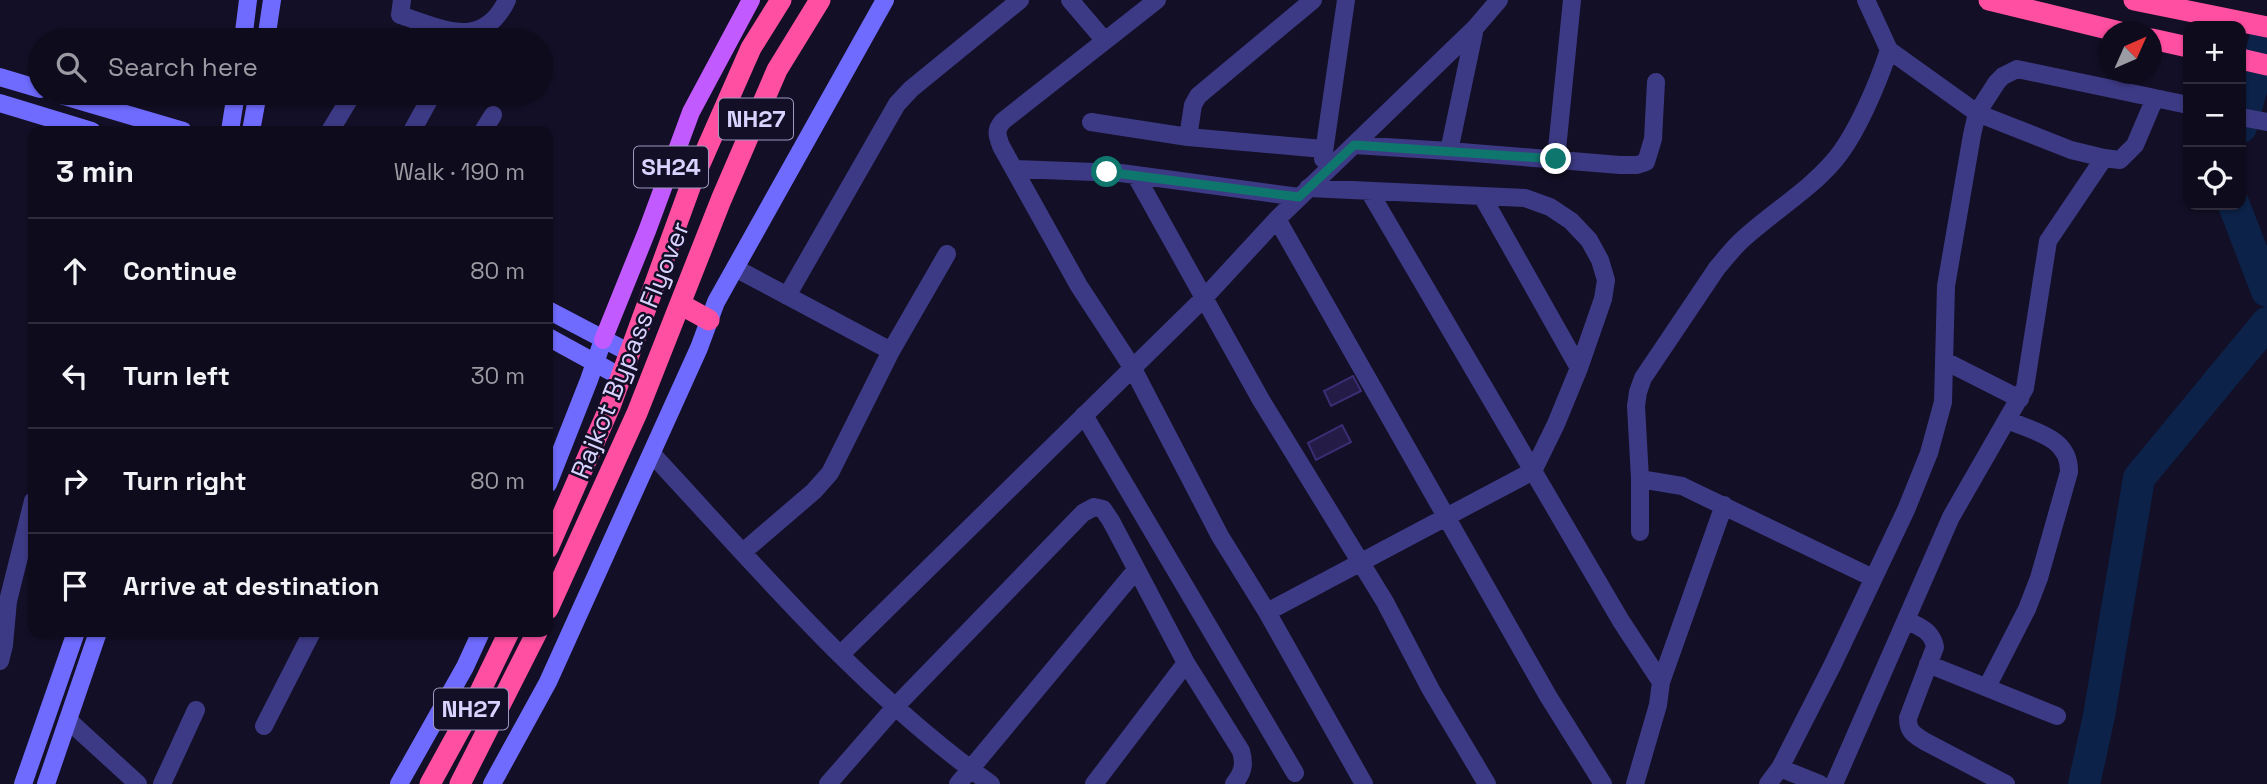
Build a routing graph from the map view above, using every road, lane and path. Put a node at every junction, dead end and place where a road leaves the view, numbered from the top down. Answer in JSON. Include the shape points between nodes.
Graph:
{"nodes":[{"id":1,"x":248,"y":0,"type":"edge"},
{"id":2,"x":272,"y":0,"type":"edge"},
{"id":3,"x":402,"y":0,"type":"edge"},
{"id":4,"x":507,"y":0,"type":"edge"},
{"id":5,"x":751,"y":0,"type":"edge"},
{"id":6,"x":781,"y":0,"type":"edge"},
{"id":7,"x":821,"y":0,"type":"edge"},
{"id":8,"x":885,"y":0,"type":"edge"},
{"id":9,"x":1020,"y":0,"type":"edge"},
{"id":10,"x":1070,"y":0,"type":"edge"},
{"id":11,"x":1157,"y":0,"type":"edge"},
{"id":12,"x":1313,"y":0,"type":"edge"},
{"id":13,"x":1346,"y":0,"type":"edge"},
{"id":14,"x":1499,"y":0,"type":"edge"},
{"id":15,"x":1572,"y":0,"type":"edge"},
{"id":16,"x":1866,"y":0,"type":"edge"},
{"id":17,"x":1989,"y":0,"type":"edge"},
{"id":18,"x":2139,"y":1,"type":"edge"},
{"id":19,"x":1475,"y":27,"type":"junction"},
{"id":20,"x":2099,"y":27,"type":"edge"},
{"id":21,"x":2267,"y":27,"type":"edge"},
{"id":22,"x":244,"y":28,"type":"edge"},
{"id":23,"x":268,"y":28,"type":"edge"},
{"id":24,"x":443,"y":28,"type":"edge"},
{"id":25,"x":481,"y":28,"type":"edge"},
{"id":26,"x":1105,"y":41,"type":"junction"},
{"id":27,"x":2162,"y":41,"type":"edge"},
{"id":28,"x":2183,"y":46,"type":"edge"},
{"id":29,"x":1889,"y":50,"type":"junction"},
{"id":30,"x":2246,"y":60,"type":"edge"},
{"id":31,"x":2267,"y":65,"type":"edge"},
{"id":32,"x":0,"y":77,"type":"edge"},
{"id":33,"x":1656,"y":82,"type":"dead end"},
{"id":34,"x":28,"y":85,"type":"edge"},
{"id":35,"x":2155,"y":98,"type":"junction"},
{"id":36,"x":0,"y":103,"type":"edge"},
{"id":37,"x":2183,"y":104,"type":"edge"},
{"id":38,"x":95,"y":105,"type":"edge"},
{"id":39,"x":234,"y":105,"type":"edge"},
{"id":40,"x":256,"y":105,"type":"edge"},
{"id":41,"x":346,"y":105,"type":"edge"},
{"id":42,"x":426,"y":105,"type":"edge"},
{"id":43,"x":1977,"y":113,"type":"junction"},
{"id":44,"x":493,"y":115,"type":"dead end"},
{"id":45,"x":1091,"y":122,"type":"dead end"},
{"id":46,"x":76,"y":126,"type":"edge"},
{"id":47,"x":166,"y":126,"type":"edge"},
{"id":48,"x":231,"y":126,"type":"edge"},
{"id":49,"x":252,"y":126,"type":"edge"},
{"id":50,"x":333,"y":126,"type":"edge"},
{"id":51,"x":414,"y":126,"type":"edge"},
{"id":52,"x":487,"y":126,"type":"edge"},
{"id":53,"x":1188,"y":137,"type":"junction"},
{"id":54,"x":1354,"y":145,"type":"junction"},
{"id":55,"x":1323,"y":149,"type":"junction"},
{"id":56,"x":1449,"y":151,"type":"junction"},
{"id":57,"x":2104,"y":158,"type":"junction"},
{"id":58,"x":1556,"y":159,"type":"junction"},
{"id":59,"x":1014,"y":169,"type":"junction"},
{"id":60,"x":1324,"y":174,"type":"junction"},
{"id":61,"x":1136,"y":176,"type":"junction"},
{"id":62,"x":1369,"y":191,"type":"junction"},
{"id":63,"x":1304,"y":192,"type":"junction"},
{"id":64,"x":1482,"y":196,"type":"junction"},
{"id":65,"x":1277,"y":219,"type":"junction"},
{"id":66,"x":947,"y":254,"type":"dead end"},
{"id":67,"x":735,"y":268,"type":"junction"},
{"id":68,"x":787,"y":296,"type":"junction"},
{"id":69,"x":1204,"y":298,"type":"junction"},
{"id":70,"x":680,"y":304,"type":"junction"},
{"id":71,"x":553,"y":313,"type":"edge"},
{"id":72,"x":709,"y":320,"type":"junction"},
{"id":73,"x":553,"y":340,"type":"edge"},
{"id":74,"x":603,"y":340,"type":"junction"},
{"id":75,"x":891,"y":351,"type":"junction"},
{"id":76,"x":630,"y":353,"type":"junction"},
{"id":77,"x":1945,"y":360,"type":"junction"},
{"id":78,"x":595,"y":362,"type":"junction"},
{"id":79,"x":1132,"y":368,"type":"junction"},
{"id":80,"x":1579,"y":368,"type":"junction"},
{"id":81,"x":621,"y":377,"type":"junction"},
{"id":82,"x":2020,"y":399,"type":"junction"},
{"id":83,"x":1084,"y":415,"type":"junction"},
{"id":84,"x":2008,"y":420,"type":"junction"},
{"id":85,"x":652,"y":454,"type":"junction"},
{"id":86,"x":553,"y":471,"type":"edge"},
{"id":87,"x":1533,"y":471,"type":"junction"},
{"id":88,"x":1640,"y":479,"type":"junction"},
{"id":89,"x":1724,"y":505,"type":"junction"},
{"id":90,"x":1447,"y":517,"type":"junction"},
{"id":91,"x":28,"y":518,"type":"edge"},
{"id":92,"x":1640,"y":532,"type":"dead end"},
{"id":93,"x":553,"y":536,"type":"edge"},
{"id":94,"x":743,"y":552,"type":"junction"},
{"id":95,"x":1361,"y":562,"type":"junction"},
{"id":96,"x":1136,"y":570,"type":"junction"},
{"id":97,"x":1873,"y":578,"type":"junction"},
{"id":98,"x":553,"y":598,"type":"edge"},
{"id":99,"x":4,"y":600,"type":"edge"},
{"id":100,"x":1267,"y":612,"type":"junction"},
{"id":101,"x":1906,"y":620,"type":"junction"},
{"id":102,"x":74,"y":637,"type":"edge"},
{"id":103,"x":96,"y":637,"type":"edge"},
{"id":104,"x":309,"y":637,"type":"edge"},
{"id":105,"x":479,"y":637,"type":"edge"},
{"id":106,"x":507,"y":637,"type":"edge"},
{"id":107,"x":534,"y":637,"type":"edge"},
{"id":108,"x":840,"y":655,"type":"junction"},
{"id":109,"x":0,"y":661,"type":"edge"},
{"id":110,"x":1186,"y":663,"type":"junction"},
{"id":111,"x":1928,"y":664,"type":"junction"},
{"id":112,"x":1661,"y":682,"type":"junction"},
{"id":113,"x":1987,"y":687,"type":"junction"},
{"id":114,"x":896,"y":706,"type":"junction"},
{"id":115,"x":196,"y":710,"type":"dead end"},
{"id":116,"x":2057,"y":716,"type":"dead end"},
{"id":117,"x":68,"y":720,"type":"junction"},
{"id":118,"x":264,"y":726,"type":"dead end"},
{"id":119,"x":1780,"y":768,"type":"junction"},
{"id":120,"x":970,"y":769,"type":"junction"},
{"id":121,"x":1295,"y":773,"type":"dead end"},
{"id":122,"x":23,"y":784,"type":"edge"},
{"id":123,"x":46,"y":784,"type":"edge"},
{"id":124,"x":138,"y":784,"type":"edge"},
{"id":125,"x":162,"y":784,"type":"edge"},
{"id":126,"x":399,"y":784,"type":"edge"},
{"id":127,"x":430,"y":784,"type":"edge"},
{"id":128,"x":460,"y":784,"type":"edge"},
{"id":129,"x":492,"y":784,"type":"edge"},
{"id":130,"x":828,"y":784,"type":"edge"},
{"id":131,"x":958,"y":784,"type":"edge"},
{"id":132,"x":991,"y":784,"type":"edge"},
{"id":133,"x":1094,"y":784,"type":"edge"},
{"id":134,"x":1234,"y":784,"type":"edge"},
{"id":135,"x":1364,"y":784,"type":"edge"},
{"id":136,"x":1487,"y":784,"type":"edge"},
{"id":137,"x":1603,"y":784,"type":"edge"},
{"id":138,"x":1636,"y":784,"type":"edge"},
{"id":139,"x":1768,"y":784,"type":"edge"},
{"id":140,"x":1820,"y":784,"type":"edge"},
{"id":141,"x":1834,"y":784,"type":"edge"},
{"id":142,"x":2006,"y":784,"type":"edge"}],
"edges":[{"from":1,"to":22,"type":"street"},
{"from":2,"to":23,"type":"street"},
{"from":3,"to":24,"type":"street","via":[[400,15]]},
{"from":4,"to":25,"type":"street"},
{"from":5,"to":74,"type":"main road","number":"SH24","via":[[691,112]]},
{"from":6,"to":76,"type":"highway","name":"Rajkot Bypass Flyover","number":"NH27","via":[[751,48],[692,182]]},
{"from":7,"to":70,"type":"highway","name":"Rajkot Bypass Flyover","number":"NH27","via":[[777,70]]},
{"from":8,"to":67,"type":"street"},
{"from":9,"to":68,"type":"street","via":[[897,104]]},
{"from":10,"to":26,"type":"street"},
{"from":11,"to":26,"type":"street"},
{"from":12,"to":53,"type":"street","via":[[1198,96]]},
{"from":13,"to":55,"type":"street"},
{"from":14,"to":19,"type":"street"},
{"from":15,"to":58,"type":"street"},
{"from":16,"to":29,"type":"street"},
{"from":17,"to":20,"type":"highway"},
{"from":18,"to":21,"type":"highway"},
{"from":19,"to":54,"type":"street"},
{"from":19,"to":56,"type":"street"},
{"from":26,"to":59,"type":"street","via":[[998,127],[996,134]]},
{"from":27,"to":28,"type":"highway"},
{"from":29,"to":43,"type":"street"},
{"from":29,"to":88,"type":"street","via":[[1846,146],[1730,253],[1643,378],[1636,406]]},
{"from":30,"to":31,"type":"highway"},
{"from":32,"to":34,"type":"street"},
{"from":33,"to":58,"type":"street","via":[[1653,139],[1646,162],[1620,165]]},
{"from":35,"to":37,"type":"street"},
{"from":35,"to":43,"type":"street","via":[[2017,69],[1997,82]]},
{"from":35,"to":57,"type":"street","via":[[2131,150],[2120,160]]},
{"from":36,"to":46,"type":"street"},
{"from":38,"to":47,"type":"street"},
{"from":39,"to":48,"type":"street"},
{"from":40,"to":49,"type":"street"},
{"from":41,"to":50,"type":"street"},
{"from":42,"to":51,"type":"street"},
{"from":43,"to":57,"type":"street"},
{"from":43,"to":77,"type":"street","via":[[1946,286]]},
{"from":44,"to":52,"type":"street"},
{"from":45,"to":53,"type":"street"},
{"from":53,"to":55,"type":"street"},
{"from":54,"to":56,"type":"street"},
{"from":54,"to":60,"type":"street"},
{"from":55,"to":60,"type":"street"},
{"from":56,"to":58,"type":"street"},
{"from":57,"to":82,"type":"street","via":[[2049,241],[2028,377]]},
{"from":59,"to":61,"type":"street"},
{"from":59,"to":79,"type":"street","via":[[1079,286]]},
{"from":60,"to":63,"type":"street"},
{"from":61,"to":63,"type":"street"},
{"from":61,"to":69,"type":"street"},
{"from":62,"to":63,"type":"street"},
{"from":62,"to":64,"type":"street"},
{"from":62,"to":87,"type":"street"},
{"from":63,"to":65,"type":"street"},
{"from":64,"to":80,"type":"street"},
{"from":64,"to":80,"type":"street","via":[[1525,198],[1550,207],[1589,240],[1606,281]]},
{"from":65,"to":69,"type":"street"},
{"from":65,"to":90,"type":"street"},
{"from":66,"to":75,"type":"street"},
{"from":67,"to":68,"type":"street"},
{"from":67,"to":72,"type":"street"},
{"from":68,"to":75,"type":"street"},
{"from":69,"to":79,"type":"street"},
{"from":69,"to":95,"type":"street"},
{"from":70,"to":72,"type":"highway"},
{"from":70,"to":98,"type":"highway","name":"Rajkot Bypass Flyover","number":"NH27"},
{"from":71,"to":74,"type":"street"},
{"from":72,"to":85,"type":"street"},
{"from":73,"to":78,"type":"street"},
{"from":74,"to":76,"type":"street"},
{"from":74,"to":78,"type":"street"},
{"from":75,"to":94,"type":"street","via":[[830,473]]},
{"from":76,"to":81,"type":"highway","number":"NH27"},
{"from":77,"to":82,"type":"street"},
{"from":77,"to":97,"type":"street","via":[[1943,402],[1929,453]]},
{"from":78,"to":81,"type":"street"},
{"from":78,"to":86,"type":"street"},
{"from":79,"to":83,"type":"street"},
{"from":79,"to":100,"type":"street","via":[[1220,536]]},
{"from":80,"to":87,"type":"street"},
{"from":81,"to":93,"type":"highway","name":"Rajkot Bypass Flyover","number":"NH27"},
{"from":82,"to":84,"type":"street"},
{"from":83,"to":108,"type":"street"},
{"from":83,"to":121,"type":"street"},
{"from":84,"to":101,"type":"street","via":[[1951,517]]},
{"from":84,"to":113,"type":"street","via":[[2060,443],[2070,461],[2039,578]]},
{"from":85,"to":94,"type":"street"},
{"from":85,"to":129,"type":"street","via":[[548,682]]},
{"from":87,"to":90,"type":"street"},
{"from":87,"to":112,"type":"street"},
{"from":88,"to":89,"type":"street","via":[[1682,486]]},
{"from":88,"to":92,"type":"street"},
{"from":89,"to":97,"type":"street"},
{"from":89,"to":112,"type":"street"},
{"from":90,"to":95,"type":"street"},
{"from":90,"to":137,"type":"street"},
{"from":91,"to":99,"type":"street"},
{"from":94,"to":108,"type":"street"},
{"from":95,"to":100,"type":"street"},
{"from":95,"to":136,"type":"street"},
{"from":96,"to":110,"type":"street"},
{"from":96,"to":114,"type":"street","via":[[1103,509],[1094,507],[1083,513]]},
{"from":96,"to":120,"type":"street"},
{"from":97,"to":119,"type":"street"},
{"from":99,"to":109,"type":"street"},
{"from":100,"to":135,"type":"street"},
{"from":101,"to":111,"type":"street","via":[[1934,639]]},
{"from":101,"to":141,"type":"street"},
{"from":102,"to":122,"type":"street"},
{"from":103,"to":117,"type":"street"},
{"from":104,"to":118,"type":"street"},
{"from":105,"to":126,"type":"street"},
{"from":106,"to":127,"type":"highway","number":"NH27"},
{"from":107,"to":128,"type":"highway","number":"NH27"},
{"from":108,"to":114,"type":"street"},
{"from":110,"to":133,"type":"street"},
{"from":110,"to":134,"type":"street","via":[[1241,751],[1242,773]]},
{"from":111,"to":113,"type":"street"},
{"from":111,"to":142,"type":"street","via":[[1908,728]]},
{"from":112,"to":138,"type":"street"},
{"from":113,"to":116,"type":"street"},
{"from":114,"to":120,"type":"street"},
{"from":114,"to":130,"type":"street"},
{"from":115,"to":125,"type":"street"},
{"from":117,"to":123,"type":"street"},
{"from":117,"to":124,"type":"street"},
{"from":119,"to":139,"type":"street"},
{"from":119,"to":140,"type":"street"},
{"from":120,"to":131,"type":"street"},
{"from":120,"to":132,"type":"street"}]}
